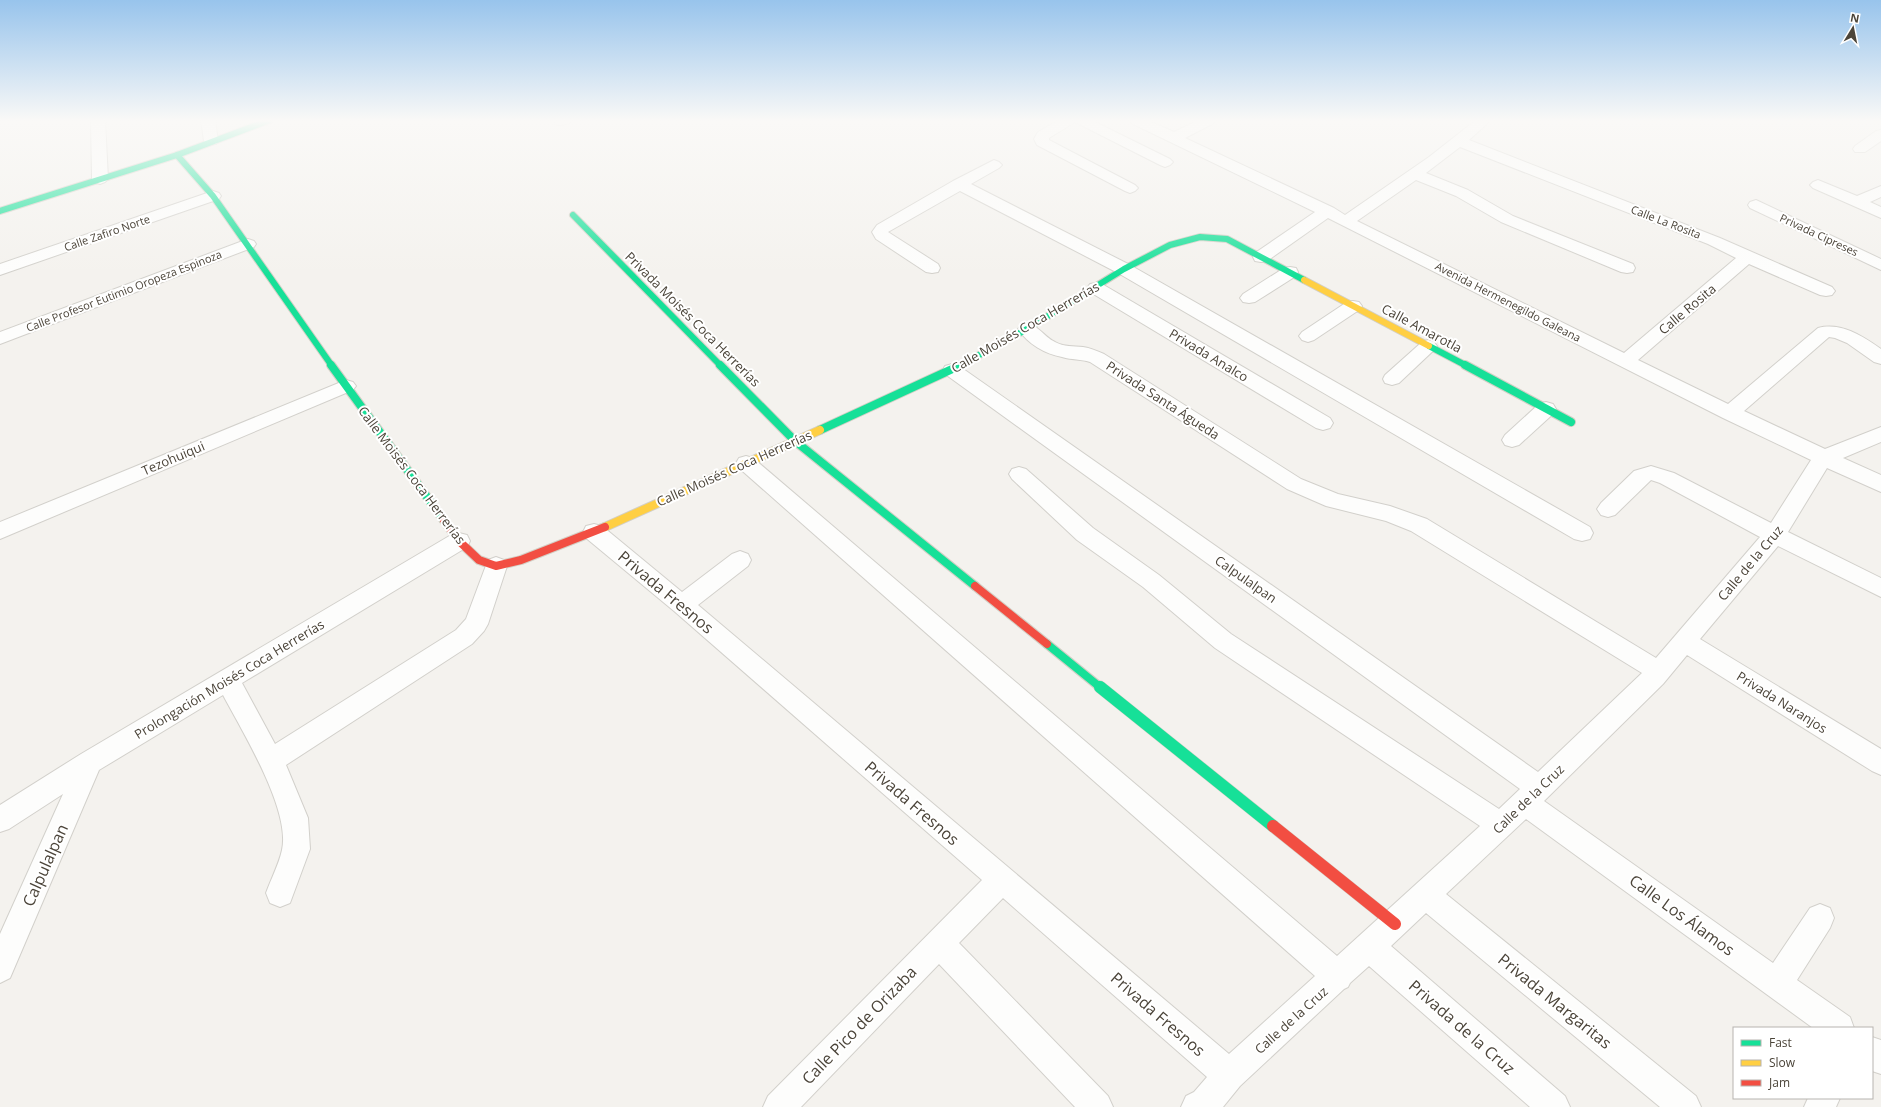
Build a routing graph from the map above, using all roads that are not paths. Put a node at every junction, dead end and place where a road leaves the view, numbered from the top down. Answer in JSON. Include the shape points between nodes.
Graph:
{"nodes":[{"id":1,"x":100,"y":172,"type":"edge"},
{"id":2,"x":124,"y":172,"type":"edge"},
{"id":3,"x":192,"y":172,"type":"edge"},
{"id":4,"x":981,"y":172,"type":"edge"},
{"id":5,"x":1099,"y":172,"type":"edge"},
{"id":6,"x":1245,"y":172,"type":"edge"},
{"id":7,"x":1420,"y":172,"type":"edge"},
{"id":8,"x":1536,"y":172,"type":"edge"},
{"id":9,"x":1416,"y":175,"type":"junction"},
{"id":10,"x":100,"y":179,"type":"junction"},
{"id":11,"x":958,"y":184,"type":"junction"},
{"id":12,"x":1818,"y":185,"type":"dead end"},
{"id":13,"x":1130,"y":188,"type":"dead end"},
{"id":14,"x":1881,"y":191,"type":"edge"},
{"id":15,"x":213,"y":196,"type":"junction"},
{"id":16,"x":1857,"y":202,"type":"junction"},
{"id":17,"x":1756,"y":205,"type":"dead end"},
{"id":18,"x":0,"y":211,"type":"edge"},
{"id":19,"x":1328,"y":211,"type":"junction"},
{"id":20,"x":1881,"y":213,"type":"edge"},
{"id":21,"x":573,"y":215,"type":"dead end"},
{"id":22,"x":1346,"y":221,"type":"junction"},
{"id":23,"x":248,"y":244,"type":"junction"},
{"id":24,"x":1261,"y":257,"type":"junction"},
{"id":25,"x":1747,"y":257,"type":"junction"},
{"id":26,"x":1881,"y":265,"type":"edge"},
{"id":27,"x":932,"y":268,"type":"dead end"},
{"id":28,"x":1626,"y":268,"type":"dead end"},
{"id":29,"x":1124,"y":269,"type":"junction"},
{"id":30,"x":0,"y":270,"type":"edge"},
{"id":31,"x":1290,"y":272,"type":"junction"},
{"id":32,"x":1096,"y":288,"type":"junction"},
{"id":33,"x":1826,"y":291,"type":"dead end"},
{"id":34,"x":1250,"y":298,"type":"dead end"},
{"id":35,"x":1353,"y":306,"type":"junction"},
{"id":36,"x":1027,"y":329,"type":"junction"},
{"id":37,"x":1308,"y":336,"type":"dead end"},
{"id":38,"x":0,"y":338,"type":"edge"},
{"id":39,"x":1428,"y":346,"type":"junction"},
{"id":40,"x":1881,"y":358,"type":"edge"},
{"id":41,"x":1626,"y":361,"type":"junction"},
{"id":42,"x":952,"y":370,"type":"junction"},
{"id":43,"x":1392,"y":379,"type":"dead end"},
{"id":44,"x":346,"y":386,"type":"junction"},
{"id":45,"x":1546,"y":409,"type":"junction"},
{"id":46,"x":1730,"y":413,"type":"junction"},
{"id":47,"x":1570,"y":422,"type":"dead end"},
{"id":48,"x":1323,"y":423,"type":"dead end"},
{"id":49,"x":1881,"y":434,"type":"edge"},
{"id":50,"x":795,"y":440,"type":"junction"},
{"id":51,"x":1512,"y":440,"type":"dead end"},
{"id":52,"x":1823,"y":458,"type":"junction"},
{"id":53,"x":746,"y":463,"type":"junction"},
{"id":54,"x":1019,"y":474,"type":"dead end"},
{"id":55,"x":1881,"y":484,"type":"edge"},
{"id":56,"x":1608,"y":509,"type":"dead end"},
{"id":57,"x":0,"y":531,"type":"edge"},
{"id":58,"x":594,"y":532,"type":"junction"},
{"id":59,"x":1582,"y":533,"type":"dead end"},
{"id":60,"x":1776,"y":535,"type":"junction"},
{"id":61,"x":460,"y":541,"type":"junction"},
{"id":62,"x":740,"y":560,"type":"dead end"},
{"id":63,"x":496,"y":566,"type":"junction"},
{"id":64,"x":1881,"y":588,"type":"edge"},
{"id":65,"x":682,"y":605,"type":"junction"},
{"id":66,"x":1684,"y":641,"type":"junction"},
{"id":67,"x":1658,"y":671,"type":"junction"},
{"id":68,"x":228,"y":680,"type":"junction"},
{"id":69,"x":272,"y":760,"type":"junction"},
{"id":70,"x":90,"y":762,"type":"junction"},
{"id":71,"x":1881,"y":763,"type":"edge"},
{"id":72,"x":1532,"y":795,"type":"junction"},
{"id":73,"x":0,"y":820,"type":"edge"},
{"id":74,"x":1502,"y":825,"type":"junction"},
{"id":75,"x":1002,"y":879,"type":"junction"},
{"id":76,"x":280,"y":893,"type":"dead end"},
{"id":77,"x":1426,"y":895,"type":"junction"},
{"id":78,"x":1820,"y":918,"type":"dead end"},
{"id":79,"x":1395,"y":924,"type":"junction"},
{"id":80,"x":939,"y":943,"type":"junction"},
{"id":81,"x":1370,"y":947,"type":"junction"},
{"id":82,"x":0,"y":968,"type":"edge"},
{"id":83,"x":1338,"y":977,"type":"junction"},
{"id":84,"x":1777,"y":984,"type":"junction"},
{"id":85,"x":1837,"y":1027,"type":"edge"},
{"id":86,"x":1873,"y":1053,"type":"edge"},
{"id":87,"x":1881,"y":1059,"type":"edge"},
{"id":88,"x":1229,"y":1075,"type":"junction"},
{"id":89,"x":779,"y":1107,"type":"edge"},
{"id":90,"x":1097,"y":1107,"type":"edge"},
{"id":91,"x":1197,"y":1107,"type":"edge"},
{"id":92,"x":1554,"y":1107,"type":"edge"},
{"id":93,"x":1685,"y":1107,"type":"edge"}],
"edges":[{"from":1,"to":10,"type":"street"},
{"from":2,"to":10,"type":"street"},
{"from":3,"to":15,"type":"street","name":"Calle Moisés Coca Herrerías"},
{"from":4,"to":11,"type":"street"},
{"from":5,"to":13,"type":"street"},
{"from":6,"to":19,"type":"street","name":"Avenida Hermenegildo Galeana"},
{"from":7,"to":9,"type":"street"},
{"from":8,"to":25,"type":"street","name":"Calle La Rosita","via":[[1714,241]]},
{"from":9,"to":22,"type":"street"},
{"from":9,"to":28,"type":"street","via":[[1462,193],[1507,219]]},
{"from":10,"to":18,"type":"street"},
{"from":11,"to":27,"type":"street","via":[[880,232],[882,236]]},
{"from":11,"to":29,"type":"street"},
{"from":12,"to":16,"type":"street"},
{"from":14,"to":16,"type":"street"},
{"from":15,"to":23,"type":"street","name":"Calle Moisés Coca Herrerías"},
{"from":15,"to":30,"type":"street","name":"Calle Zafiro Norte"},
{"from":16,"to":20,"type":"street"},
{"from":17,"to":26,"type":"street","name":"Privada Cipreses"},
{"from":19,"to":22,"type":"street","name":"Avenida Hermenegildo Galeana"},
{"from":19,"to":24,"type":"street"},
{"from":21,"to":50,"type":"street","name":"Privada Moisés Coca Herrerías"},
{"from":22,"to":41,"type":"street","name":"Avenida Hermenegildo Galeana"},
{"from":23,"to":38,"type":"street","name":"Calle Profesor Eutimio Oropeza Espinoza"},
{"from":23,"to":44,"type":"street","name":"Calle Moisés Coca Herrerías"},
{"from":24,"to":29,"type":"street","name":"Calle Moisés Coca Herrerías","via":[[1227,239],[1200,237],[1170,245]]},
{"from":24,"to":31,"type":"street","name":"Calle Amarotla"},
{"from":25,"to":33,"type":"street","name":"Calle La Rosita"},
{"from":25,"to":41,"type":"street","name":"Calle Rosita"},
{"from":29,"to":32,"type":"street","name":"Calle Moisés Coca Herrerías"},
{"from":29,"to":59,"type":"street"},
{"from":31,"to":34,"type":"street"},
{"from":31,"to":35,"type":"street","name":"Calle Amarotla"},
{"from":32,"to":36,"type":"street","name":"Calle Moisés Coca Herrerías"},
{"from":32,"to":48,"type":"street","name":"Privada Analco"},
{"from":35,"to":37,"type":"street"},
{"from":35,"to":39,"type":"street","name":"Calle Amarotla"},
{"from":36,"to":42,"type":"street","name":"Calle Moisés Coca Herrerías"},
{"from":36,"to":67,"type":"street","name":"Privada Santa Águeda","via":[[1047,346],[1098,358],[1294,484],[1333,501],[1390,514],[1419,525]]},
{"from":39,"to":43,"type":"street"},
{"from":39,"to":45,"type":"street","name":"Calle Amarotla"},
{"from":40,"to":46,"type":"street","via":[[1842,333],[1832,330],[1824,332]]},
{"from":41,"to":46,"type":"street","name":"Avenida Hermenegildo Galeana"},
{"from":42,"to":50,"type":"street","name":"Calle Moisés Coca Herrerías"},
{"from":42,"to":72,"type":"street","name":"Calpulalpan"},
{"from":44,"to":57,"type":"street","name":"Tezohuiqui"},
{"from":44,"to":61,"type":"street","name":"Calle Moisés Coca Herrerías"},
{"from":45,"to":47,"type":"street","name":"Calle Amarotla"},
{"from":45,"to":51,"type":"street"},
{"from":46,"to":52,"type":"street","name":"Avenida Hermenegildo Galeana"},
{"from":49,"to":52,"type":"street"},
{"from":50,"to":53,"type":"street","name":"Calle Moisés Coca Herrerías"},
{"from":50,"to":79,"type":"street","name":"Privada Moisés Coca Herrerías"},
{"from":52,"to":55,"type":"street","name":"Avenida Hermenegildo Galeana"},
{"from":52,"to":60,"type":"street","name":"Calle de la Cruz"},
{"from":53,"to":58,"type":"street","name":"Calle Moisés Coca Herrerías"},
{"from":53,"to":83,"type":"street"},
{"from":54,"to":74,"type":"street","via":[[1085,534],[1151,581],[1223,641]]},
{"from":56,"to":60,"type":"street","via":[[1641,476],[1650,473],[1667,478]]},
{"from":58,"to":63,"type":"street","name":"Calle Moisés Coca Herrerías","via":[[521,560]]},
{"from":58,"to":65,"type":"street","name":"Privada Fresnos"},
{"from":60,"to":64,"type":"street"},
{"from":60,"to":66,"type":"street","name":"Calle de la Cruz"},
{"from":61,"to":63,"type":"street","name":"Calle Moisés Coca Herrerías","via":[[479,560]]},
{"from":61,"to":68,"type":"street","name":"Prolongación Moisés Coca Herrerías"},
{"from":62,"to":65,"type":"street"},
{"from":63,"to":69,"type":"street","via":[[476,624],[464,637]]},
{"from":65,"to":75,"type":"street","name":"Privada Fresnos"},
{"from":66,"to":67,"type":"street","name":"Calle de la Cruz"},
{"from":66,"to":71,"type":"street","name":"Privada Naranjos"},
{"from":67,"to":72,"type":"street","name":"Calle de la Cruz"},
{"from":68,"to":69,"type":"street"},
{"from":68,"to":70,"type":"street","name":"Prolongación Moisés Coca Herrerías"},
{"from":69,"to":76,"type":"street","via":[[295,818],[296,850]]},
{"from":70,"to":73,"type":"street","name":"Prolongación Moisés Coca Herrerías"},
{"from":70,"to":82,"type":"street","name":"Calpulalpan"},
{"from":72,"to":74,"type":"street","name":"Calle de la Cruz"},
{"from":72,"to":84,"type":"street","name":"Calle Los Álamos"},
{"from":74,"to":77,"type":"street","name":"Calle de la Cruz"},
{"from":75,"to":80,"type":"street","name":"Calle Pico de Orizaba"},
{"from":75,"to":88,"type":"street","name":"Privada Fresnos"},
{"from":77,"to":79,"type":"street","name":"Calle de la Cruz"},
{"from":77,"to":93,"type":"street","name":"Privada Margaritas"},
{"from":78,"to":84,"type":"street"},
{"from":79,"to":81,"type":"street","name":"Calle de la Cruz"},
{"from":80,"to":89,"type":"street","name":"Calle Pico de Orizaba"},
{"from":80,"to":90,"type":"street"},
{"from":81,"to":83,"type":"street","name":"Calle de la Cruz"},
{"from":81,"to":92,"type":"street","name":"Privada de la Cruz"},
{"from":83,"to":88,"type":"street","name":"Calle de la Cruz"},
{"from":84,"to":85,"type":"street","name":"Calle Los Álamos"},
{"from":86,"to":87,"type":"street"},
{"from":88,"to":91,"type":"street","name":"Calle de la Cruz","via":[[1203,1106]]}]}
